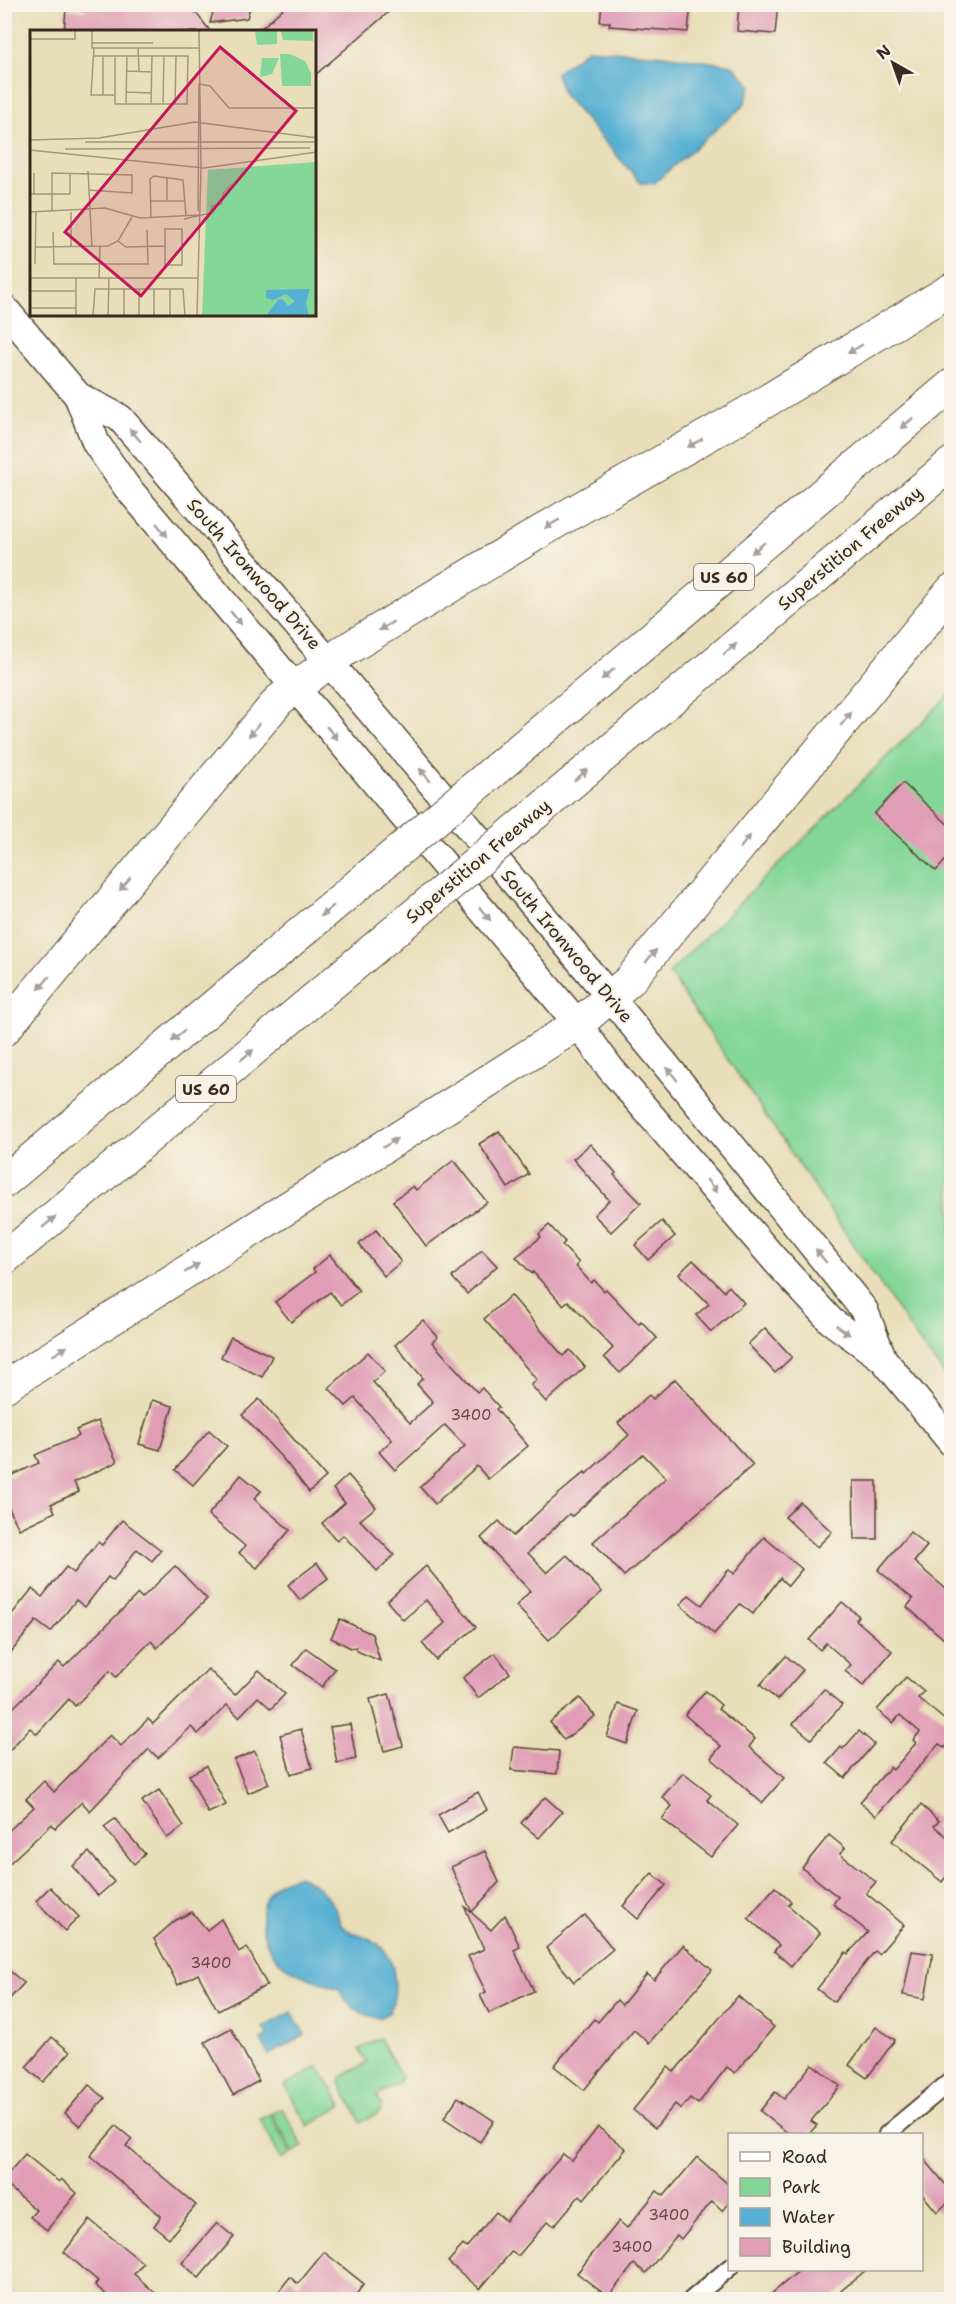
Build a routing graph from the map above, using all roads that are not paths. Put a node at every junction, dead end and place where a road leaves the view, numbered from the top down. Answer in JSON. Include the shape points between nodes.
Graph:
{"nodes":[{"id":1,"x":951,"y":289,"type":"edge"},
{"id":2,"x":4,"y":309,"type":"edge"},
{"id":3,"x":951,"y":385,"type":"edge"},
{"id":4,"x":78,"y":396,"type":"junction"},
{"id":5,"x":951,"y":463,"type":"edge"},
{"id":6,"x":951,"y":590,"type":"edge"},
{"id":7,"x":330,"y":662,"type":"junction"},
{"id":8,"x":294,"y":688,"type":"junction"},
{"id":9,"x":610,"y":997,"type":"junction"},
{"id":10,"x":578,"y":1024,"type":"junction"},
{"id":11,"x":4,"y":1030,"type":"edge"},
{"id":12,"x":4,"y":1182,"type":"edge"},
{"id":13,"x":4,"y":1259,"type":"edge"},
{"id":14,"x":883,"y":1359,"type":"junction"},
{"id":15,"x":4,"y":1387,"type":"edge"},
{"id":16,"x":951,"y":1443,"type":"edge"},
{"id":17,"x":951,"y":2080,"type":"edge"},
{"id":18,"x":888,"y":2133,"type":"edge"},
{"id":19,"x":728,"y":2268,"type":"edge"},
{"id":20,"x":691,"y":2300,"type":"edge"}],
"edges":[{"from":1,"to":7,"type":"highway","one_way":true,"via":[[746,414],[563,518]]},
{"from":2,"to":4,"type":"main road","name":"South Ironwood Drive"},
{"from":3,"to":12,"type":"highway","number":"US 60","one_way":true,"bridge":true},
{"from":7,"to":4,"type":"main road","name":"South Ironwood Drive","one_way":true,"via":[[120,418]]},
{"from":4,"to":8,"type":"main road","name":"South Ironwood Drive","one_way":true,"via":[[96,443],[126,486]]},
{"from":13,"to":5,"type":"highway","name":"Superstition Freeway","number":"US 60","one_way":true,"bridge":true},
{"from":9,"to":6,"type":"highway","one_way":true,"via":[[629,981]]},
{"from":7,"to":8,"type":"highway"},
{"from":9,"to":7,"type":"main road","name":"South Ironwood Drive","one_way":true},
{"from":8,"to":10,"type":"main road","name":"South Ironwood Drive","one_way":true},
{"from":8,"to":11,"type":"highway","one_way":true,"via":[[279,700]]},
{"from":9,"to":10,"type":"highway"},
{"from":14,"to":9,"type":"main road","name":"South Ironwood Drive","one_way":true,"via":[[864,1310]]},
{"from":10,"to":14,"type":"main road","name":"South Ironwood Drive","one_way":true,"via":[[610,1068],[775,1260],[831,1321]]},
{"from":15,"to":10,"type":"highway","one_way":true},
{"from":14,"to":16,"type":"main road","name":"South Ironwood Drive"},
{"from":17,"to":18,"type":"street"},
{"from":19,"to":20,"type":"street"}]}
